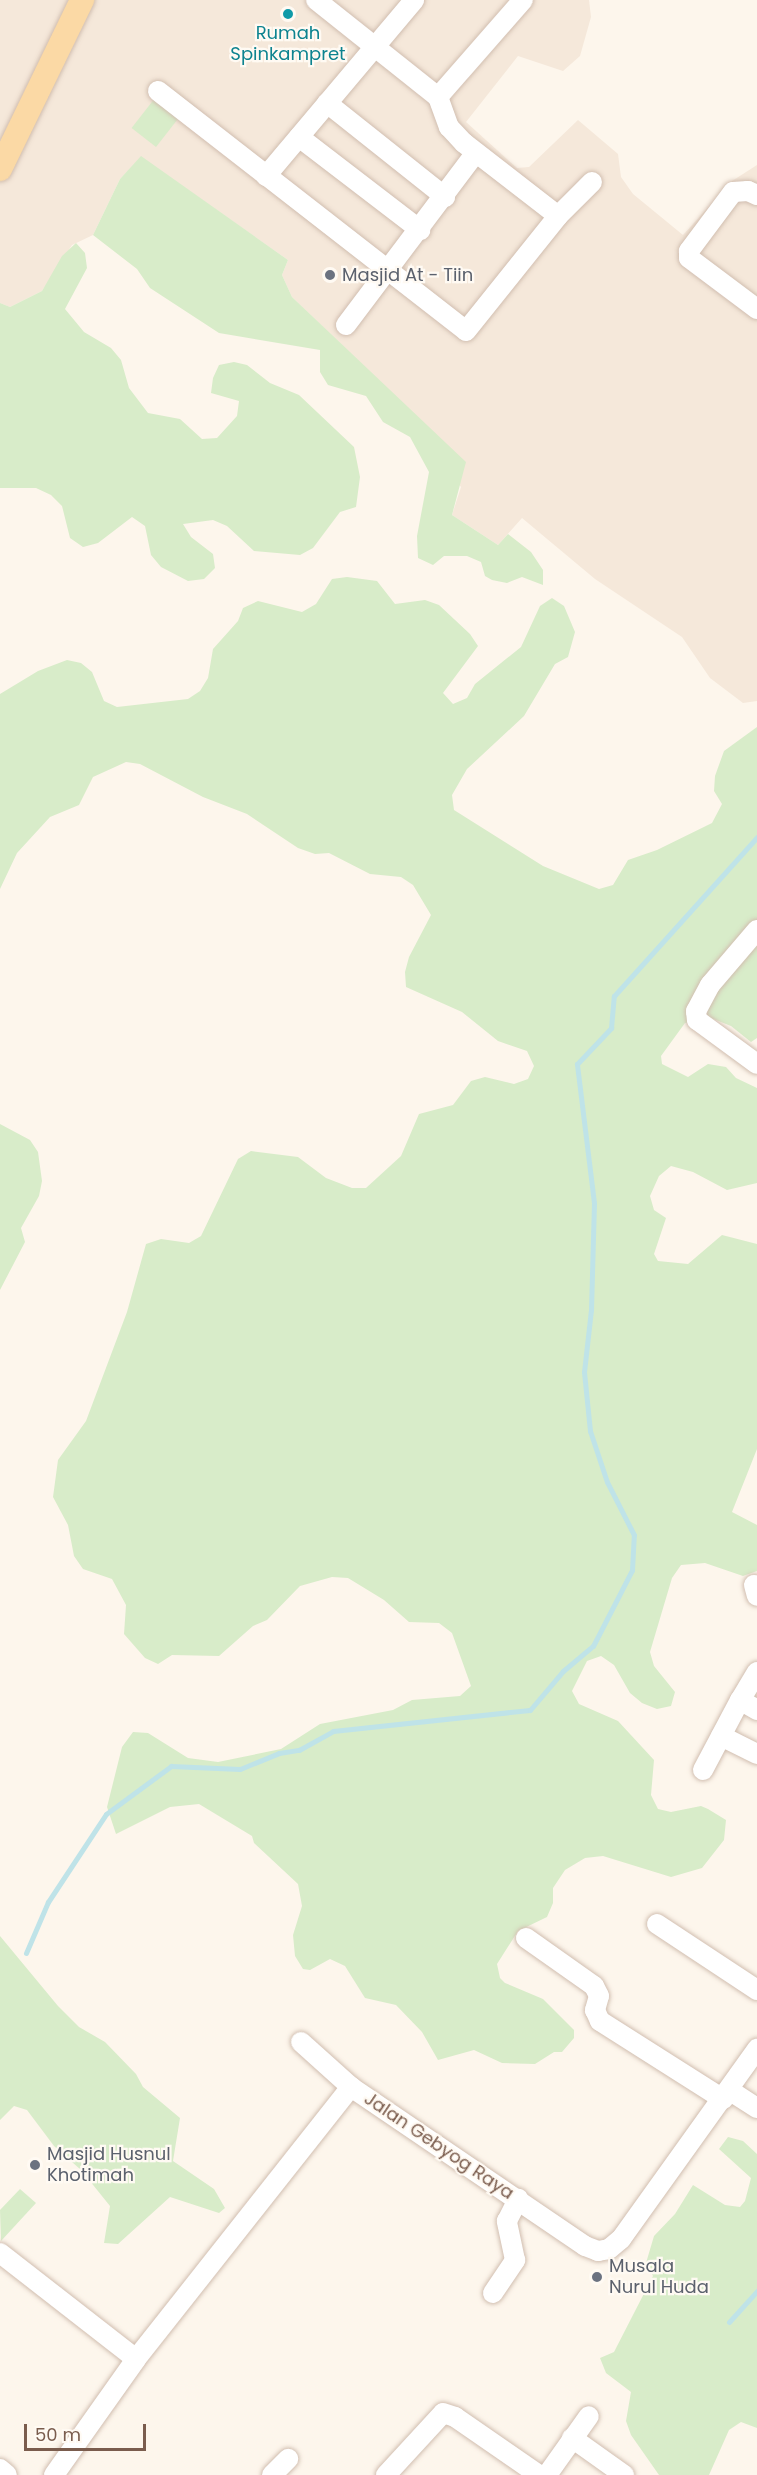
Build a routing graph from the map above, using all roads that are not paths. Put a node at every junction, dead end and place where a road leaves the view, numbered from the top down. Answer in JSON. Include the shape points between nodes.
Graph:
{"nodes":[{"id":1,"x":82,"y":0,"type":"edge"},
{"id":2,"x":316,"y":0,"type":"edge"},
{"id":3,"x":414,"y":0,"type":"edge"},
{"id":4,"x":523,"y":0,"type":"edge"},
{"id":5,"x":375,"y":47,"type":"junction"},
{"id":6,"x":158,"y":91,"type":"dead end"},
{"id":7,"x":438,"y":97,"type":"junction"},
{"id":8,"x":327,"y":103,"type":"junction"},
{"id":9,"x":299,"y":137,"type":"junction"},
{"id":10,"x":472,"y":158,"type":"dead end"},
{"id":11,"x":0,"y":169,"type":"edge"},
{"id":12,"x":266,"y":176,"type":"junction"},
{"id":13,"x":592,"y":182,"type":"dead end"},
{"id":14,"x":757,"y":195,"type":"edge"},
{"id":15,"x":445,"y":197,"type":"junction"},
{"id":16,"x":558,"y":216,"type":"junction"},
{"id":17,"x":420,"y":230,"type":"junction"},
{"id":18,"x":388,"y":273,"type":"junction"},
{"id":19,"x":757,"y":309,"type":"edge"},
{"id":20,"x":346,"y":325,"type":"dead end"},
{"id":21,"x":757,"y":930,"type":"edge"},
{"id":22,"x":757,"y":1064,"type":"edge"},
{"id":23,"x":757,"y":1672,"type":"edge"},
{"id":24,"x":750,"y":1706,"type":"edge"},
{"id":25,"x":721,"y":1736,"type":"junction"},
{"id":26,"x":757,"y":1754,"type":"edge"},
{"id":27,"x":704,"y":1770,"type":"dead end"},
{"id":28,"x":657,"y":1924,"type":"dead end"},
{"id":29,"x":526,"y":1938,"type":"dead end"},
{"id":30,"x":757,"y":1990,"type":"edge"},
{"id":31,"x":301,"y":2042,"type":"dead end"},
{"id":32,"x":757,"y":2049,"type":"edge"},
{"id":33,"x":351,"y":2087,"type":"junction"},
{"id":34,"x":726,"y":2095,"type":"junction"},
{"id":35,"x":757,"y":2108,"type":"edge"},
{"id":36,"x":518,"y":2199,"type":"junction"},
{"id":37,"x":0,"y":2253,"type":"edge"},
{"id":38,"x":493,"y":2293,"type":"dead end"},
{"id":39,"x":136,"y":2359,"type":"junction"},
{"id":40,"x":589,"y":2416,"type":"dead end"},
{"id":41,"x":573,"y":2438,"type":"junction"},
{"id":42,"x":288,"y":2459,"type":"dead end"},
{"id":43,"x":0,"y":2469,"type":"edge"},
{"id":44,"x":7,"y":2475,"type":"edge"},
{"id":45,"x":54,"y":2475,"type":"edge"},
{"id":46,"x":272,"y":2475,"type":"edge"},
{"id":47,"x":386,"y":2475,"type":"edge"},
{"id":48,"x":539,"y":2475,"type":"edge"},
{"id":49,"x":547,"y":2475,"type":"edge"},
{"id":50,"x":624,"y":2475,"type":"edge"}],
"edges":[{"from":1,"to":11,"type":"main road"},
{"from":2,"to":5,"type":"street"},
{"from":3,"to":5,"type":"street"},
{"from":4,"to":7,"type":"street"},
{"from":5,"to":7,"type":"street"},
{"from":5,"to":8,"type":"street"},
{"from":6,"to":12,"type":"street"},
{"from":7,"to":16,"type":"street","via":[[449,127],[464,143]]},
{"from":8,"to":9,"type":"street"},
{"from":8,"to":15,"type":"street"},
{"from":9,"to":12,"type":"street"},
{"from":9,"to":17,"type":"street"},
{"from":10,"to":15,"type":"street"},
{"from":12,"to":18,"type":"street"},
{"from":13,"to":16,"type":"street"},
{"from":14,"to":19,"type":"street","via":[[733,192],[689,251],[689,258]]},
{"from":15,"to":17,"type":"street"},
{"from":16,"to":18,"type":"street","via":[[466,331]]},
{"from":17,"to":18,"type":"street"},
{"from":18,"to":20,"type":"street"},
{"from":21,"to":22,"type":"street","via":[[710,985],[696,1011],[697,1020]]},
{"from":23,"to":24,"type":"street"},
{"from":24,"to":25,"type":"street"},
{"from":25,"to":26,"type":"street"},
{"from":25,"to":27,"type":"street"},
{"from":28,"to":30,"type":"street"},
{"from":29,"to":34,"type":"street","via":[[594,1986],[599,1996],[595,2010],[600,2021]]},
{"from":31,"to":33,"type":"street"},
{"from":32,"to":34,"type":"street","name":"Jalan Gebyog Raya"},
{"from":33,"to":36,"type":"street","name":"Jalan Gebyog Raya"},
{"from":33,"to":39,"type":"street","name":"Jalan Gebyog Raya"},
{"from":34,"to":35,"type":"street"},
{"from":34,"to":36,"type":"street","name":"Jalan Gebyog Raya","via":[[621,2239],[609,2249],[585,2246]]},
{"from":36,"to":38,"type":"street","via":[[507,2221],[515,2260]]},
{"from":37,"to":39,"type":"street"},
{"from":39,"to":45,"type":"street","name":"Jalan Gebyog Raya"},
{"from":40,"to":41,"type":"street"},
{"from":41,"to":49,"type":"street"},
{"from":41,"to":50,"type":"street"},
{"from":42,"to":46,"type":"street"},
{"from":43,"to":44,"type":"street"},
{"from":47,"to":48,"type":"street","via":[[443,2413],[455,2416]]}]}
